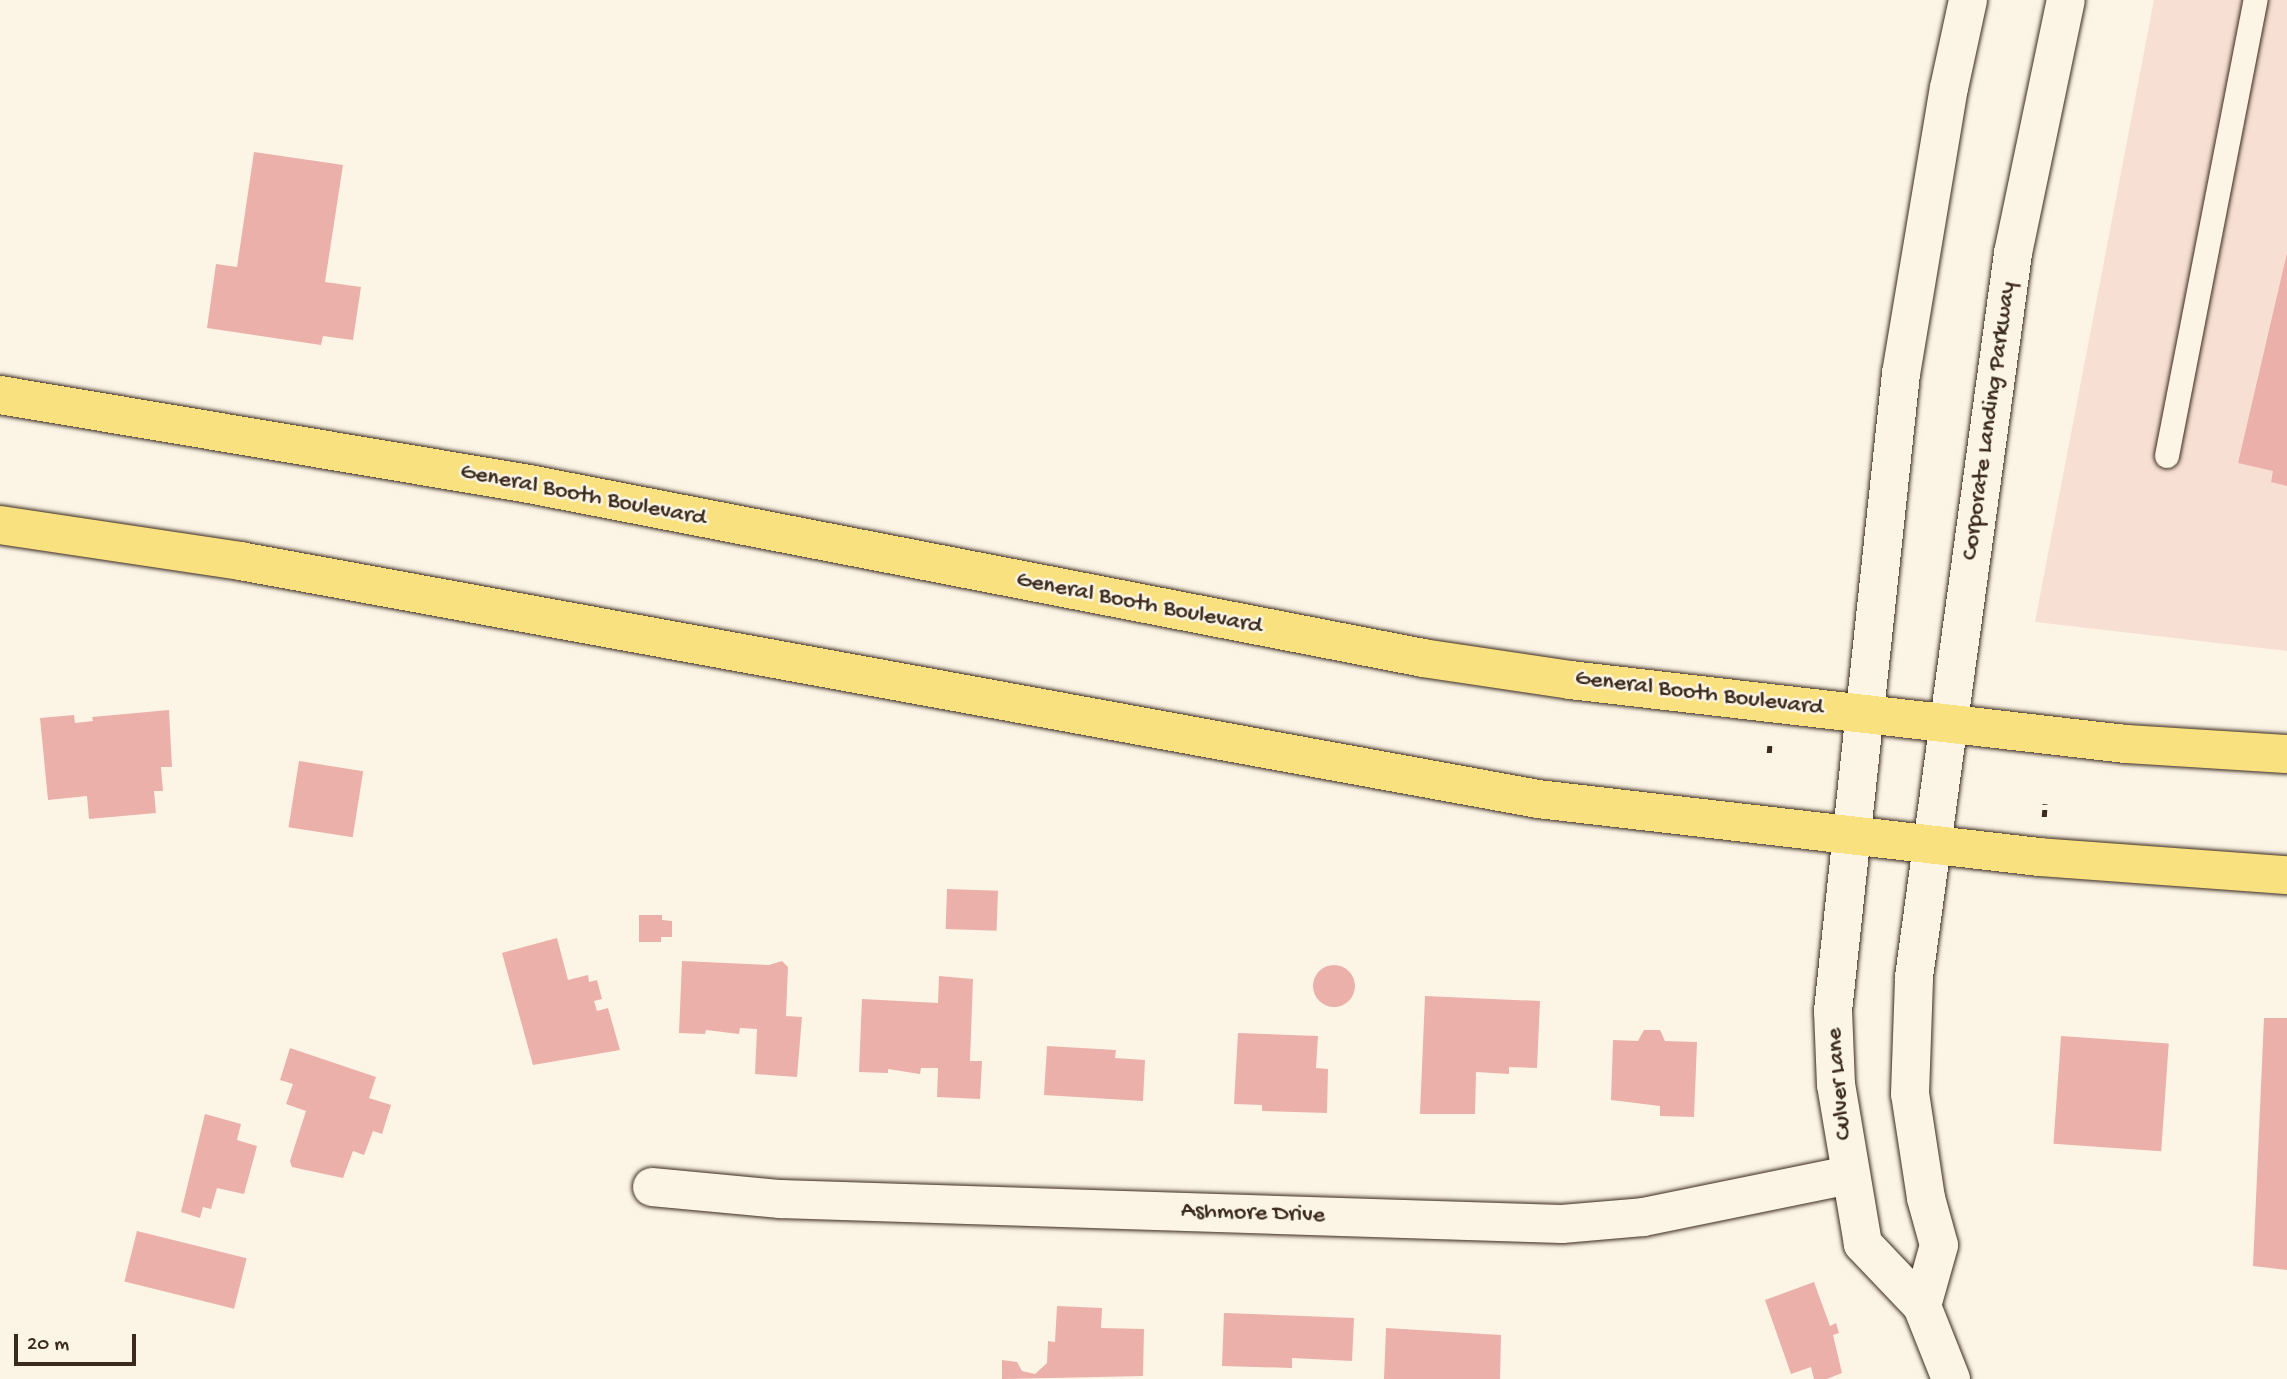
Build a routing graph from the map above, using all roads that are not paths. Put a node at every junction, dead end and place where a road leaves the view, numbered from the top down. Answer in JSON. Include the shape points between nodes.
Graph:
{"nodes":[{"id":1,"x":1968,"y":0,"type":"edge"},
{"id":2,"x":2066,"y":0,"type":"edge"},
{"id":3,"x":2256,"y":0,"type":"edge"},
{"id":4,"x":0,"y":396,"type":"edge"},
{"id":5,"x":2167,"y":456,"type":"dead end"},
{"id":6,"x":0,"y":525,"type":"edge"},
{"id":7,"x":1862,"y":713,"type":"junction"},
{"id":8,"x":1949,"y":723,"type":"junction"},
{"id":9,"x":2287,"y":754,"type":"edge"},
{"id":10,"x":1852,"y":837,"type":"junction"},
{"id":11,"x":1933,"y":846,"type":"junction"},
{"id":12,"x":2287,"y":875,"type":"edge"},
{"id":13,"x":1850,"y":1175,"type":"junction"},
{"id":14,"x":652,"y":1187,"type":"dead end"},
{"id":15,"x":1922,"y":1306,"type":"junction"},
{"id":16,"x":1951,"y":1379,"type":"edge"}],
"edges":[{"from":1,"to":7,"type":"street","via":[[1901,374]]},
{"from":2,"to":8,"type":"street","name":"Corporate Landing Parkway","via":[[2013,253]]},
{"from":3,"to":5,"type":"lane"},
{"from":4,"to":7,"type":"highway","name":"General Booth Boulevard","via":[[529,484],[1423,657],[1570,680]]},
{"from":6,"to":10,"type":"highway","via":[[240,561],[1538,799]]},
{"from":7,"to":8,"type":"highway","name":"General Booth Boulevard"},
{"from":7,"to":10,"type":"street"},
{"from":8,"to":9,"type":"highway","name":"General Booth Boulevard","via":[[2126,744]]},
{"from":8,"to":11,"type":"street","name":"Corporate Landing Parkway"},
{"from":10,"to":11,"type":"highway"},
{"from":10,"to":13,"type":"street","name":"Culver Lane","via":[[1833,1011],[1836,1085]]},
{"from":11,"to":12,"type":"highway"},
{"from":11,"to":15,"type":"street","via":[[1914,977],[1910,1043],[1913,1120],[1939,1245]]},
{"from":13,"to":14,"type":"street","name":"Ashmore Drive","via":[[1643,1217],[1562,1224],[780,1199]]},
{"from":13,"to":15,"type":"street","name":"Culver Lane","via":[[1863,1244]]},
{"from":15,"to":16,"type":"street","name":"Culver Lane"}]}
